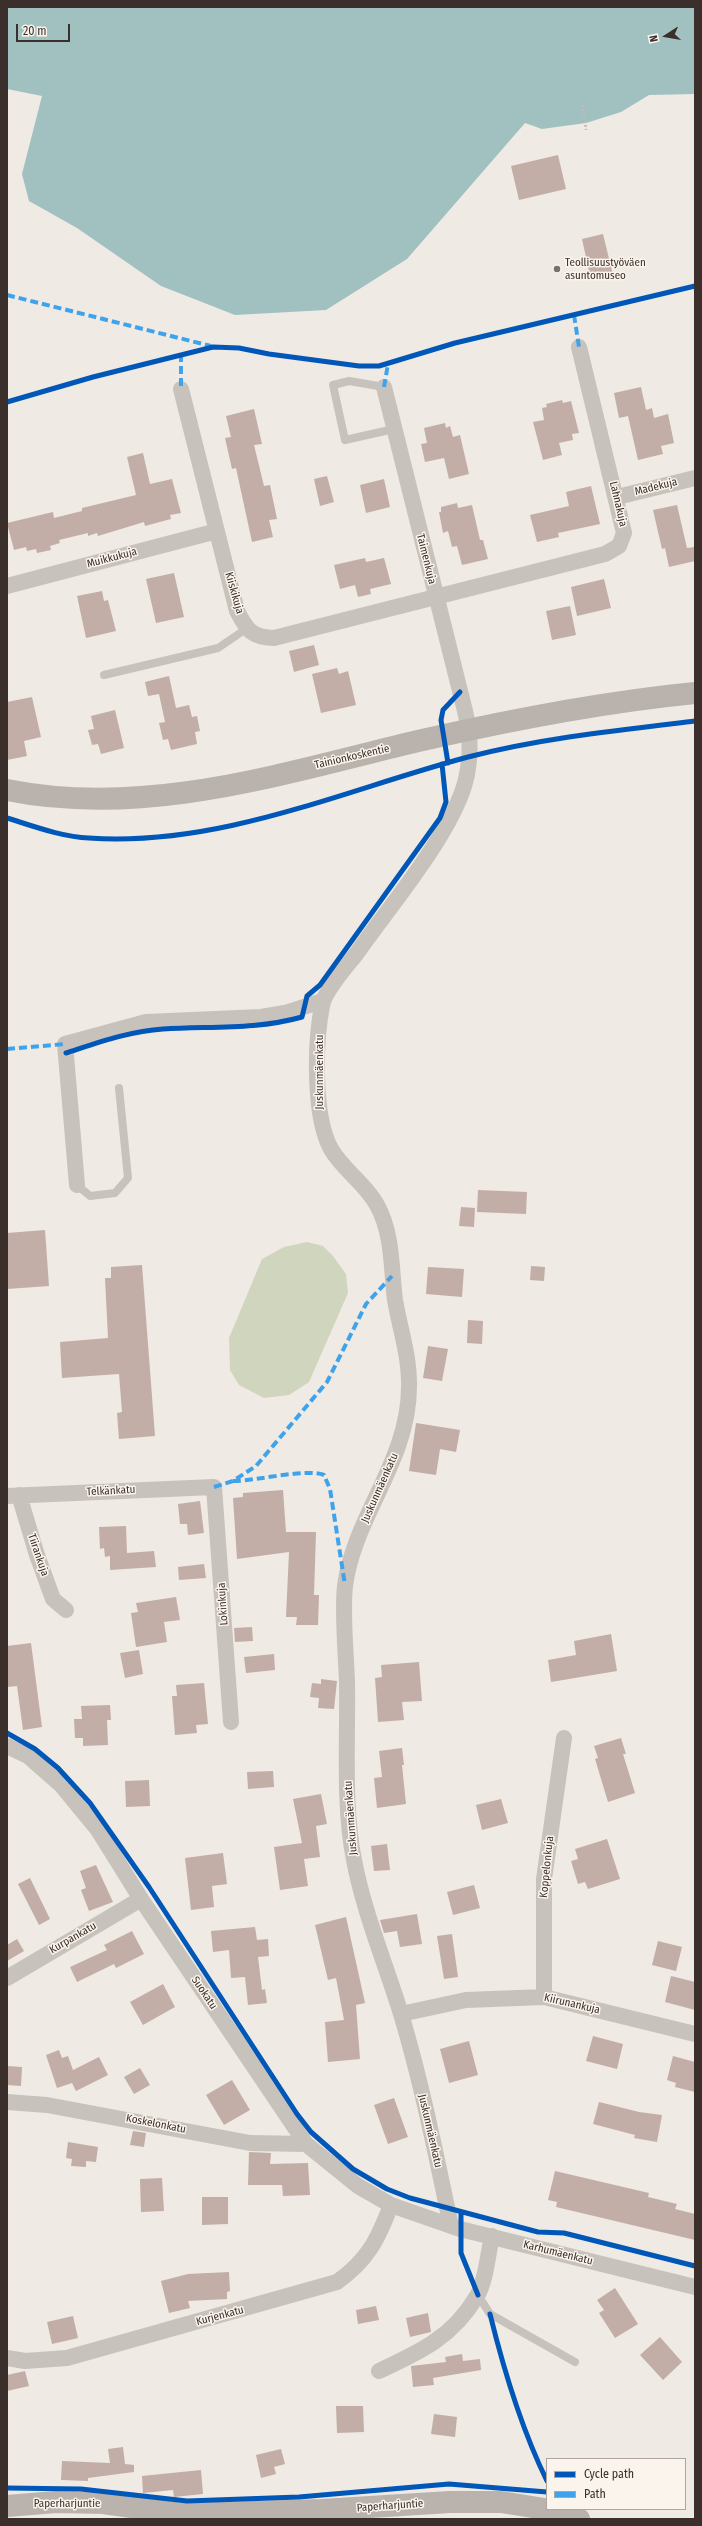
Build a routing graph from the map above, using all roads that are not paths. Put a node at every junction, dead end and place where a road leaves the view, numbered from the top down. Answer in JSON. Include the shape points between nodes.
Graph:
{"nodes":[{"id":1,"x":579,"y":347,"type":"dead end"},
{"id":2,"x":384,"y":387,"type":"joint"},
{"id":3,"x":181,"y":389,"type":"dead end"},
{"id":4,"x":394,"y":429,"type":"junction"},
{"id":5,"x":695,"y":478,"type":"edge"},
{"id":6,"x":617,"y":497,"type":"junction"},
{"id":7,"x":217,"y":531,"type":"junction"},
{"id":8,"x":7,"y":586,"type":"edge"},
{"id":9,"x":436,"y":596,"type":"junction"},
{"id":10,"x":246,"y":629,"type":"junction"},
{"id":11,"x":104,"y":675,"type":"dead end"},
{"id":12,"x":695,"y":693,"type":"edge"},
{"id":13,"x":470,"y":730,"type":"junction"},
{"id":14,"x":7,"y":790,"type":"edge"},
{"id":15,"x":322,"y":1001,"type":"junction"},
{"id":16,"x":119,"y":1088,"type":"dead end"},
{"id":17,"x":77,"y":1185,"type":"joint"},
{"id":18,"x":214,"y":1487,"type":"joint"},
{"id":19,"x":13,"y":1495,"type":"edge"},
{"id":20,"x":66,"y":1610,"type":"dead end"},
{"id":21,"x":231,"y":1722,"type":"dead end"},
{"id":22,"x":564,"y":1738,"type":"dead end"},
{"id":23,"x":7,"y":1746,"type":"edge"},
{"id":24,"x":141,"y":1899,"type":"junction"},
{"id":25,"x":7,"y":1978,"type":"edge"},
{"id":26,"x":544,"y":1997,"type":"junction"},
{"id":27,"x":401,"y":2014,"type":"junction"},
{"id":28,"x":695,"y":2034,"type":"edge"},
{"id":29,"x":7,"y":2102,"type":"edge"},
{"id":30,"x":306,"y":2144,"type":"junction"},
{"id":31,"x":391,"y":2204,"type":"junction"},
{"id":32,"x":421,"y":2215,"type":"joint"},
{"id":33,"x":451,"y":2226,"type":"junction"},
{"id":34,"x":492,"y":2236,"type":"junction"},
{"id":35,"x":695,"y":2287,"type":"edge"},
{"id":36,"x":478,"y":2295,"type":"junction"},
{"id":37,"x":7,"y":2358,"type":"edge"},
{"id":38,"x":575,"y":2362,"type":"dead end"},
{"id":39,"x":379,"y":2371,"type":"dead end"},
{"id":40,"x":7,"y":2506,"type":"edge"},
{"id":41,"x":546,"y":2509,"type":"edge"},
{"id":42,"x":551,"y":2510,"type":"edge"},
{"id":43,"x":318,"y":2515,"type":"edge"},
{"id":44,"x":579,"y":2519,"type":"edge"}],
"edges":[{"from":1,"to":6,"type":"street","name":"Lahnakuja"},
{"from":2,"to":4,"type":"street","name":"Taimenkuja"},
{"from":2,"to":4,"type":"lane","via":[[349,381],[333,385],[345,440]]},
{"from":3,"to":7,"type":"street","name":"Kiiskikuja"},
{"from":4,"to":9,"type":"street","name":"Taimenkuja"},
{"from":5,"to":6,"type":"street","name":"Madekuja"},
{"from":6,"to":9,"type":"street","name":"Lahnakuja","via":[[624,532],[618,546],[605,554]]},
{"from":7,"to":8,"type":"street","name":"Muikkukuja"},
{"from":7,"to":10,"type":"street","name":"Kiiskikuja","via":[[237,611]]},
{"from":9,"to":10,"type":"street","name":"Kiiskikuja","via":[[274,638],[260,638]]},
{"from":9,"to":13,"type":"street","name":"Taimenkuja"},
{"from":10,"to":11,"type":"lane","via":[[218,648]]},
{"from":12,"to":13,"type":"street","name":"Tainionkoskentie","via":[[569,709]]},
{"from":13,"to":14,"type":"street","name":"Tainionkoskentie","via":[[234,785],[154,798],[91,800],[40,797]]},
{"from":13,"to":15,"type":"street","via":[[465,783],[454,811],[429,851]]},
{"from":15,"to":17,"type":"street","via":[[285,1013],[260,1017],[146,1022],[65,1044]]},
{"from":15,"to":27,"type":"street","name":"Juskunmäenkatu","via":[[318,1055],[318,1110],[331,1150],[377,1204],[389,1237],[396,1302],[410,1388],[404,1428],[389,1472],[360,1533],[345,1585],[349,1805],[353,1857],[368,1918]]},
{"from":16,"to":17,"type":"lane","via":[[128,1178],[115,1193],[90,1196]]},
{"from":18,"to":19,"type":"street","name":"Telkänkatu"},
{"from":18,"to":21,"type":"street","name":"Lokinkuja"},
{"from":19,"to":20,"type":"street","name":"Tiirankuja","via":[[53,1598]]},
{"from":22,"to":26,"type":"street","name":"Koppelonkuja","via":[[544,1879]]},
{"from":23,"to":24,"type":"street","name":"Suokatu","via":[[28,1756],[61,1785],[98,1830]]},
{"from":24,"to":25,"type":"street","name":"Kurpankatu"},
{"from":24,"to":30,"type":"street","name":"Suokatu"},
{"from":26,"to":27,"type":"street","name":"Kiirunankuja","via":[[466,2000]]},
{"from":26,"to":28,"type":"street","name":"Kiirunankuja"},
{"from":27,"to":33,"type":"street","name":"Juskunmäenkatu","via":[[433,2136]]},
{"from":29,"to":30,"type":"street","name":"Koskelonkatu","via":[[47,2105],[250,2142]]},
{"from":30,"to":31,"type":"street","name":"Suokatu","via":[[358,2186]]},
{"from":31,"to":32,"type":"street","name":"Suokatu"},
{"from":31,"to":37,"type":"street","name":"Kurjenkatu","via":[[377,2240],[353,2271],[337,2282],[67,2358],[25,2361]]},
{"from":32,"to":33,"type":"street","name":"Karhumäenkatu"},
{"from":33,"to":34,"type":"street","name":"Karhumäenkatu"},
{"from":34,"to":35,"type":"street","name":"Karhumäenkatu"},
{"from":34,"to":36,"type":"street"},
{"from":36,"to":38,"type":"lane","via":[[490,2314]]},
{"from":36,"to":39,"type":"street","via":[[445,2334],[424,2350]]},
{"from":40,"to":43,"type":"street","name":"Paperharjuntie","via":[[56,2502],[103,2503],[182,2514]]},
{"from":41,"to":43,"type":"street","name":"Paperharjuntie","via":[[502,2502],[450,2502]]},
{"from":42,"to":44,"type":"street","name":"Paperharjuntie"}]}
